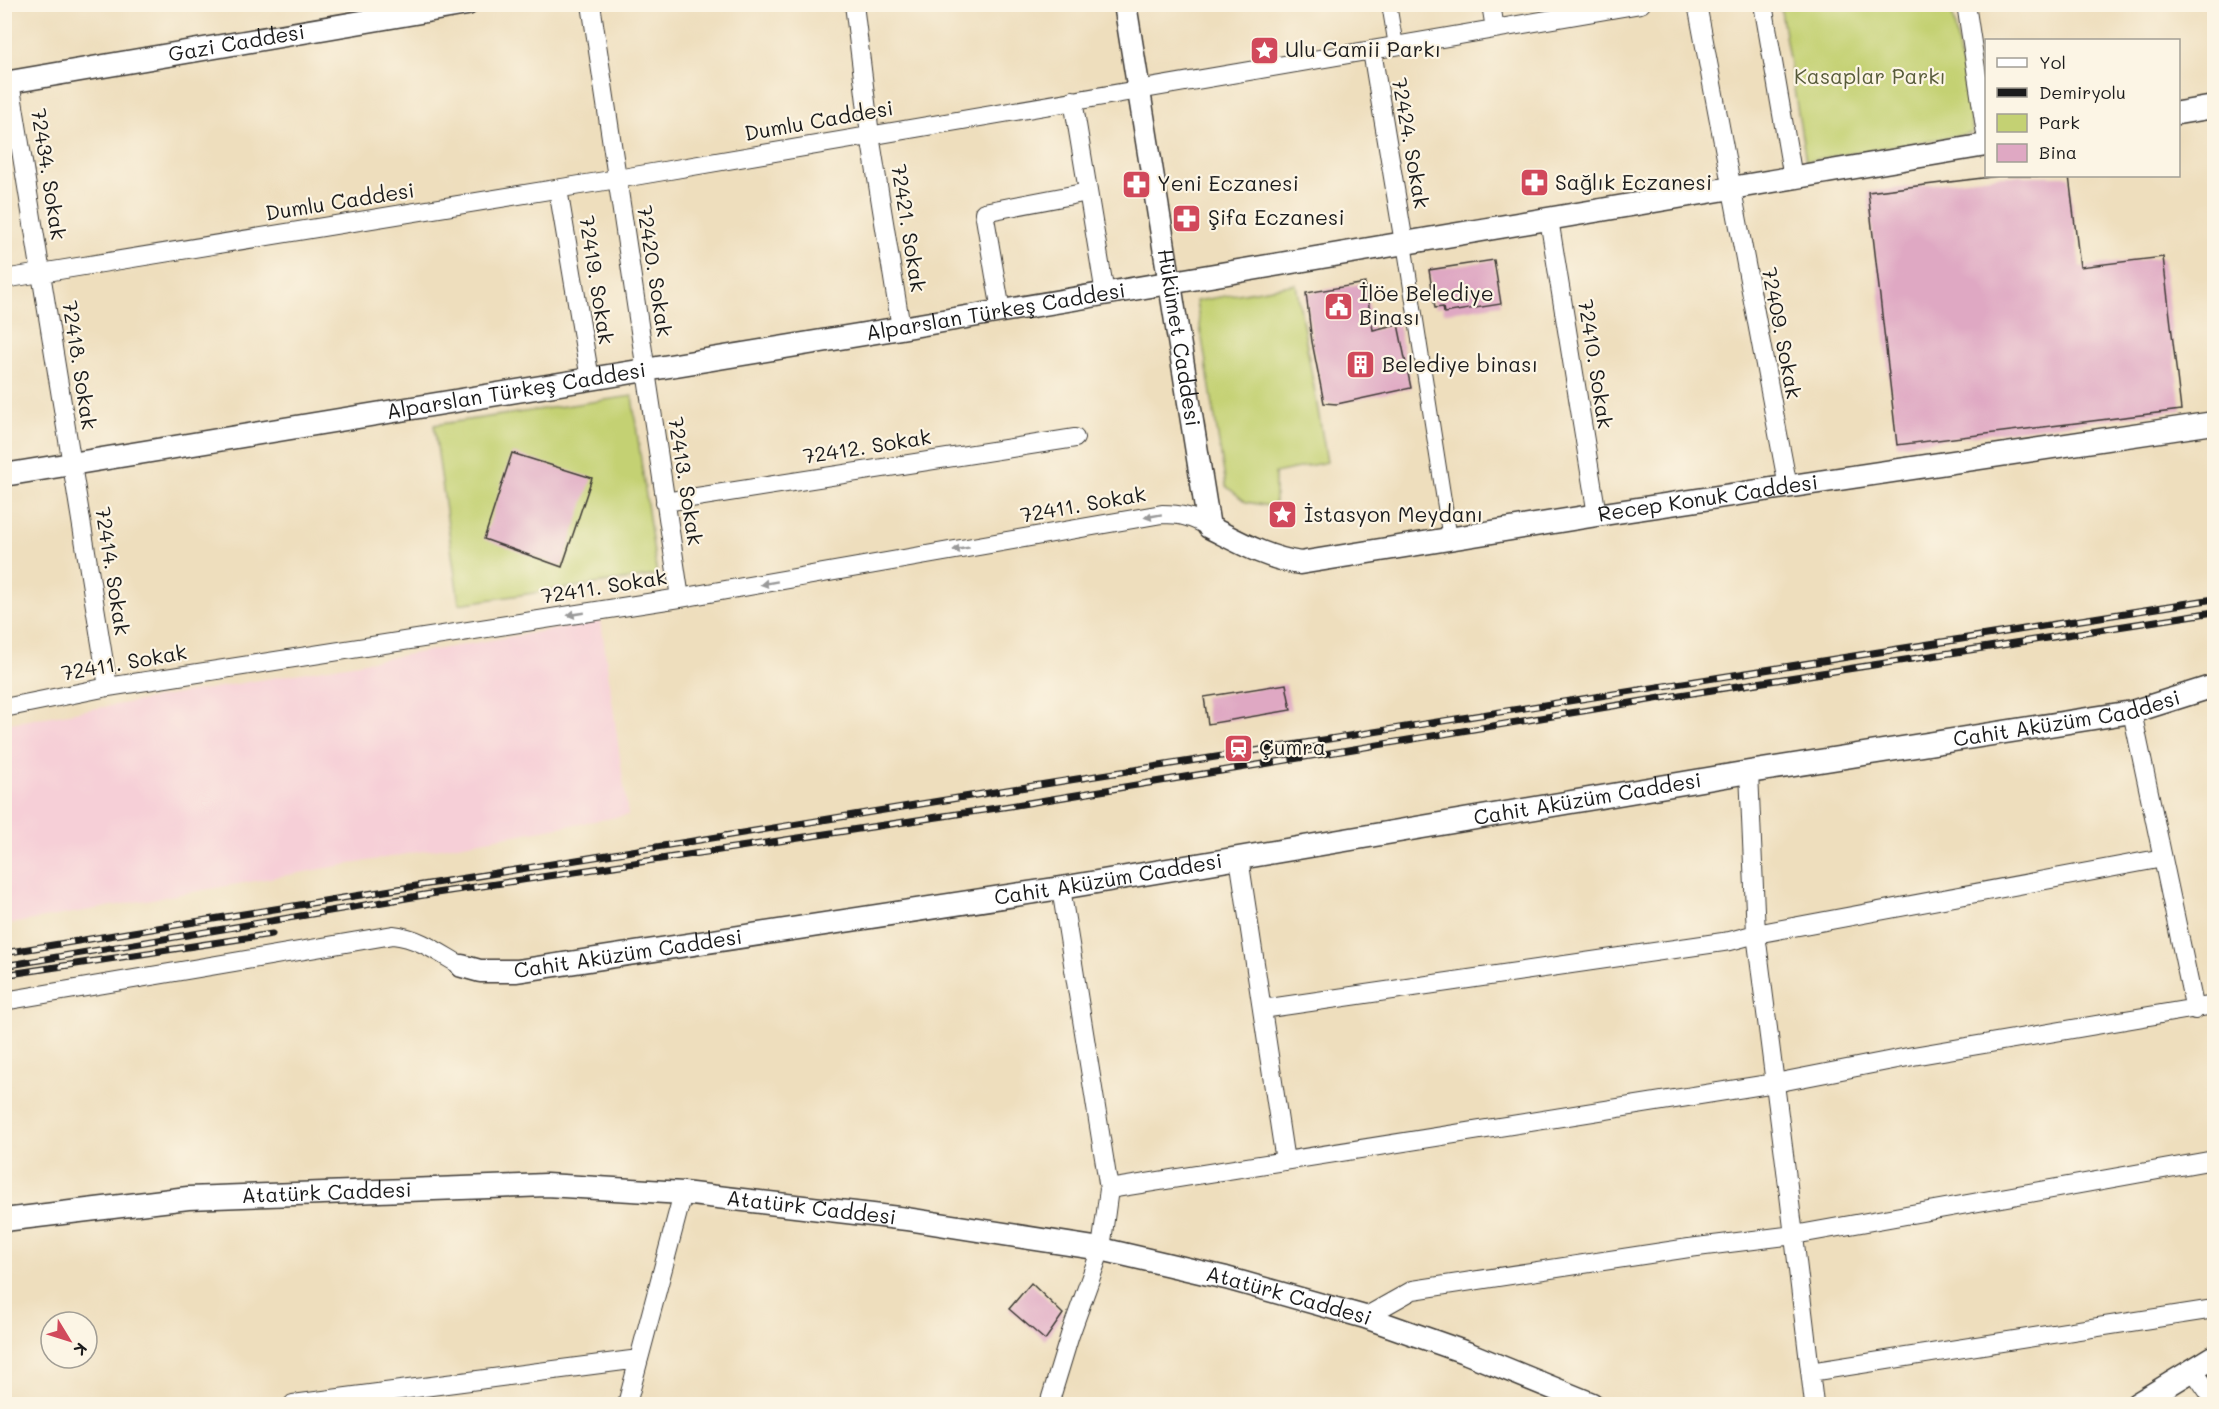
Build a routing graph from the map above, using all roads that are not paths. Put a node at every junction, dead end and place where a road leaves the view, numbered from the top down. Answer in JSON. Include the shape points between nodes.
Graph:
{"nodes":[{"id":1,"x":468,"y":4,"type":"edge"},
{"id":2,"x":591,"y":4,"type":"edge"},
{"id":3,"x":854,"y":4,"type":"edge"},
{"id":4,"x":1125,"y":4,"type":"edge"},
{"id":5,"x":1389,"y":4,"type":"edge"},
{"id":6,"x":1491,"y":4,"type":"edge"},
{"id":7,"x":1641,"y":4,"type":"edge"},
{"id":8,"x":1697,"y":4,"type":"edge"},
{"id":9,"x":1763,"y":4,"type":"edge"},
{"id":10,"x":1966,"y":4,"type":"edge"},
{"id":11,"x":1495,"y":29,"type":"junction"},
{"id":12,"x":1396,"y":46,"type":"junction"},
{"id":13,"x":1372,"y":51,"type":"junction"},
{"id":14,"x":7,"y":82,"type":"edge"},
{"id":15,"x":1139,"y":89,"type":"junction"},
{"id":16,"x":1073,"y":100,"type":"junction"},
{"id":17,"x":2214,"y":107,"type":"edge"},
{"id":18,"x":2180,"y":113,"type":"edge"},
{"id":19,"x":1985,"y":128,"type":"edge"},
{"id":20,"x":870,"y":135,"type":"junction"},
{"id":21,"x":1985,"y":145,"type":"edge"},
{"id":22,"x":1793,"y":178,"type":"junction"},
{"id":23,"x":617,"y":179,"type":"junction"},
{"id":24,"x":1730,"y":188,"type":"junction"},
{"id":25,"x":558,"y":189,"type":"junction"},
{"id":26,"x":1088,"y":192,"type":"junction"},
{"id":27,"x":1549,"y":219,"type":"junction"},
{"id":28,"x":1404,"y":243,"type":"junction"},
{"id":29,"x":41,"y":273,"type":"junction"},
{"id":30,"x":4,"y":279,"type":"edge"},
{"id":31,"x":1171,"y":283,"type":"junction"},
{"id":32,"x":1105,"y":294,"type":"junction"},
{"id":33,"x":1000,"y":312,"type":"junction"},
{"id":34,"x":901,"y":328,"type":"junction"},
{"id":35,"x":646,"y":370,"type":"junction"},
{"id":36,"x":590,"y":380,"type":"junction"},
{"id":37,"x":2214,"y":423,"type":"edge"},
{"id":38,"x":1075,"y":438,"type":"dead end"},
{"id":39,"x":72,"y":463,"type":"junction"},
{"id":40,"x":4,"y":475,"type":"edge"},
{"id":41,"x":1788,"y":487,"type":"junction"},
{"id":42,"x":665,"y":502,"type":"junction"},
{"id":43,"x":1597,"y":515,"type":"junction"},
{"id":44,"x":1209,"y":526,"type":"junction"},
{"id":45,"x":1450,"y":539,"type":"junction"},
{"id":46,"x":680,"y":598,"type":"junction"},
{"id":47,"x":2214,"y":686,"type":"edge"},
{"id":48,"x":108,"y":687,"type":"junction"},
{"id":49,"x":4,"y":708,"type":"edge"},
{"id":50,"x":2132,"y":712,"type":"junction"},
{"id":51,"x":1749,"y":772,"type":"junction"},
{"id":52,"x":1239,"y":858,"type":"junction"},
{"id":53,"x":2163,"y":858,"type":"junction"},
{"id":54,"x":1061,"y":888,"type":"junction"},
{"id":55,"x":1755,"y":934,"type":"junction"},
{"id":56,"x":462,"y":966,"type":"joint"},
{"id":57,"x":4,"y":1001,"type":"edge"},
{"id":58,"x":2214,"y":1005,"type":"edge"},
{"id":59,"x":1262,"y":1009,"type":"junction"},
{"id":60,"x":2196,"y":1010,"type":"junction"},
{"id":61,"x":1775,"y":1083,"type":"junction"},
{"id":62,"x":2214,"y":1160,"type":"edge"},
{"id":63,"x":1285,"y":1161,"type":"junction"},
{"id":64,"x":1108,"y":1189,"type":"junction"},
{"id":65,"x":683,"y":1193,"type":"junction"},
{"id":66,"x":4,"y":1220,"type":"edge"},
{"id":67,"x":1794,"y":1235,"type":"junction"},
{"id":68,"x":1101,"y":1249,"type":"junction"},
{"id":69,"x":2214,"y":1309,"type":"edge"},
{"id":70,"x":1365,"y":1317,"type":"junction"},
{"id":71,"x":2214,"y":1357,"type":"edge"},
{"id":72,"x":639,"y":1359,"type":"junction"},
{"id":73,"x":2193,"y":1370,"type":"junction"},
{"id":74,"x":1810,"y":1372,"type":"junction"},
{"id":75,"x":2214,"y":1400,"type":"edge"},
{"id":76,"x":293,"y":1404,"type":"edge"},
{"id":77,"x":627,"y":1404,"type":"edge"},
{"id":78,"x":1049,"y":1404,"type":"edge"},
{"id":79,"x":1592,"y":1404,"type":"edge"},
{"id":80,"x":1814,"y":1404,"type":"edge"},
{"id":81,"x":2137,"y":1404,"type":"edge"}],
"edges":[{"from":1,"to":14,"type":"street","name":"Gazi Caddesi"},
{"from":2,"to":23,"type":"street","name":"72420. Sokak"},
{"from":3,"to":20,"type":"street","name":"72421. Sokak"},
{"from":4,"to":15,"type":"street","name":"Hükümet Caddesi"},
{"from":5,"to":12,"type":"street"},
{"from":6,"to":11,"type":"street"},
{"from":7,"to":11,"type":"street","name":"Dumlu Caddesi"},
{"from":8,"to":24,"type":"street","name":"72409. Sokak"},
{"from":9,"to":22,"type":"street"},
{"from":10,"to":19,"type":"street"},
{"from":11,"to":12,"type":"street","name":"Dumlu Caddesi"},
{"from":12,"to":13,"type":"street","name":"Dumlu Caddesi"},
{"from":13,"to":15,"type":"street","name":"Dumlu Caddesi"},
{"from":13,"to":28,"type":"street","name":"72424. Sokak"},
{"from":14,"to":29,"type":"street","name":"72434. Sokak"},
{"from":15,"to":16,"type":"street","name":"Dumlu Caddesi"},
{"from":15,"to":31,"type":"street","name":"Hükümet Caddesi"},
{"from":16,"to":20,"type":"street","name":"Dumlu Caddesi"},
{"from":16,"to":26,"type":"street"},
{"from":17,"to":18,"type":"street"},
{"from":20,"to":23,"type":"street","name":"Dumlu Caddesi"},
{"from":20,"to":34,"type":"street","name":"72421. Sokak"},
{"from":21,"to":22,"type":"street","name":"Alparslan Türkeş Caddesi"},
{"from":22,"to":24,"type":"street","name":"Alparslan Türkeş Caddesi"},
{"from":23,"to":25,"type":"street","name":"Dumlu Caddesi"},
{"from":23,"to":35,"type":"street","name":"72420. Sokak"},
{"from":24,"to":27,"type":"street","name":"Alparslan Türkeş Caddesi"},
{"from":24,"to":41,"type":"street","name":"72409. Sokak"},
{"from":25,"to":29,"type":"street","name":"Dumlu Caddesi"},
{"from":25,"to":36,"type":"street","name":"72419. Sokak"},
{"from":26,"to":32,"type":"street"},
{"from":26,"to":33,"type":"street","via":[[984,212]]},
{"from":27,"to":28,"type":"street","name":"Alparslan Türkeş Caddesi"},
{"from":27,"to":43,"type":"street","name":"72410. Sokak"},
{"from":28,"to":31,"type":"street","name":"Alparslan Türkeş Caddesi"},
{"from":28,"to":45,"type":"street"},
{"from":29,"to":30,"type":"street","name":"Dumlu Caddesi"},
{"from":29,"to":39,"type":"street","name":"72418. Sokak"},
{"from":31,"to":32,"type":"street","name":"Alparslan Türkeş Caddesi"},
{"from":31,"to":44,"type":"street","name":"Hükümet Caddesi"},
{"from":32,"to":33,"type":"street","name":"Alparslan Türkeş Caddesi"},
{"from":33,"to":34,"type":"street","name":"Alparslan Türkeş Caddesi"},
{"from":34,"to":35,"type":"street","name":"Alparslan Türkeş Caddesi"},
{"from":35,"to":36,"type":"street","name":"Alparslan Türkeş Caddesi"},
{"from":35,"to":42,"type":"street","name":"72413. Sokak"},
{"from":36,"to":39,"type":"street","name":"Alparslan Türkeş Caddesi"},
{"from":37,"to":41,"type":"street","name":"Recep Konuk Caddesi"},
{"from":38,"to":42,"type":"street","name":"72412. Sokak"},
{"from":39,"to":40,"type":"street","name":"Alparslan Türkeş Caddesi"},
{"from":39,"to":48,"type":"street","name":"72414. Sokak"},
{"from":41,"to":43,"type":"street","name":"Recep Konuk Caddesi"},
{"from":42,"to":46,"type":"street","name":"72413. Sokak"},
{"from":43,"to":45,"type":"street","name":"Recep Konuk Caddesi"},
{"from":44,"to":45,"type":"street","name":"Recep Konuk Caddesi","via":[[1261,554],[1300,563]]},
{"from":44,"to":46,"type":"street","name":"72411. Sokak","one_way":true,"via":[[1193,517],[1162,514]]},
{"from":46,"to":48,"type":"street","name":"72411. Sokak","one_way":true},
{"from":47,"to":50,"type":"street","name":"Cahit Aküzüm Caddesi"},
{"from":48,"to":49,"type":"street","name":"72411. Sokak"},
{"from":50,"to":51,"type":"street","name":"Cahit Aküzüm Caddesi"},
{"from":50,"to":53,"type":"street"},
{"from":51,"to":52,"type":"street","name":"Cahit Aküzüm Caddesi"},
{"from":51,"to":55,"type":"street"},
{"from":52,"to":54,"type":"street","name":"Cahit Aküzüm Caddesi"},
{"from":52,"to":59,"type":"street"},
{"from":53,"to":55,"type":"street"},
{"from":53,"to":60,"type":"street"},
{"from":54,"to":56,"type":"street","name":"Cahit Aküzüm Caddesi","via":[[517,971],[480,971]]},
{"from":54,"to":64,"type":"street"},
{"from":55,"to":59,"type":"street","via":[[1730,941]]},
{"from":55,"to":61,"type":"street"},
{"from":56,"to":57,"type":"street","name":"Cahit Aküzüm Caddesi","via":[[418,941],[393,935]]},
{"from":58,"to":60,"type":"street"},
{"from":59,"to":63,"type":"street"},
{"from":60,"to":61,"type":"street","via":[[1913,1056]]},
{"from":61,"to":63,"type":"street"},
{"from":61,"to":67,"type":"street"},
{"from":62,"to":67,"type":"street"},
{"from":63,"to":64,"type":"street"},
{"from":64,"to":68,"type":"street"},
{"from":65,"to":66,"type":"street","name":"Atatürk Caddesi","via":[[546,1185],[188,1198]]},
{"from":65,"to":68,"type":"street","name":"Atatürk Caddesi","via":[[907,1219]]},
{"from":65,"to":72,"type":"street"},
{"from":67,"to":70,"type":"street","via":[[1413,1290]]},
{"from":67,"to":74,"type":"street"},
{"from":68,"to":70,"type":"street","name":"Atatürk Caddesi","via":[[1226,1278]]},
{"from":68,"to":78,"type":"street"},
{"from":69,"to":74,"type":"street"},
{"from":70,"to":79,"type":"street","name":"Atatürk Caddesi"},
{"from":71,"to":73,"type":"street"},
{"from":72,"to":76,"type":"street"},
{"from":72,"to":77,"type":"street"},
{"from":73,"to":75,"type":"street"},
{"from":73,"to":81,"type":"street"},
{"from":74,"to":80,"type":"street"}]}
